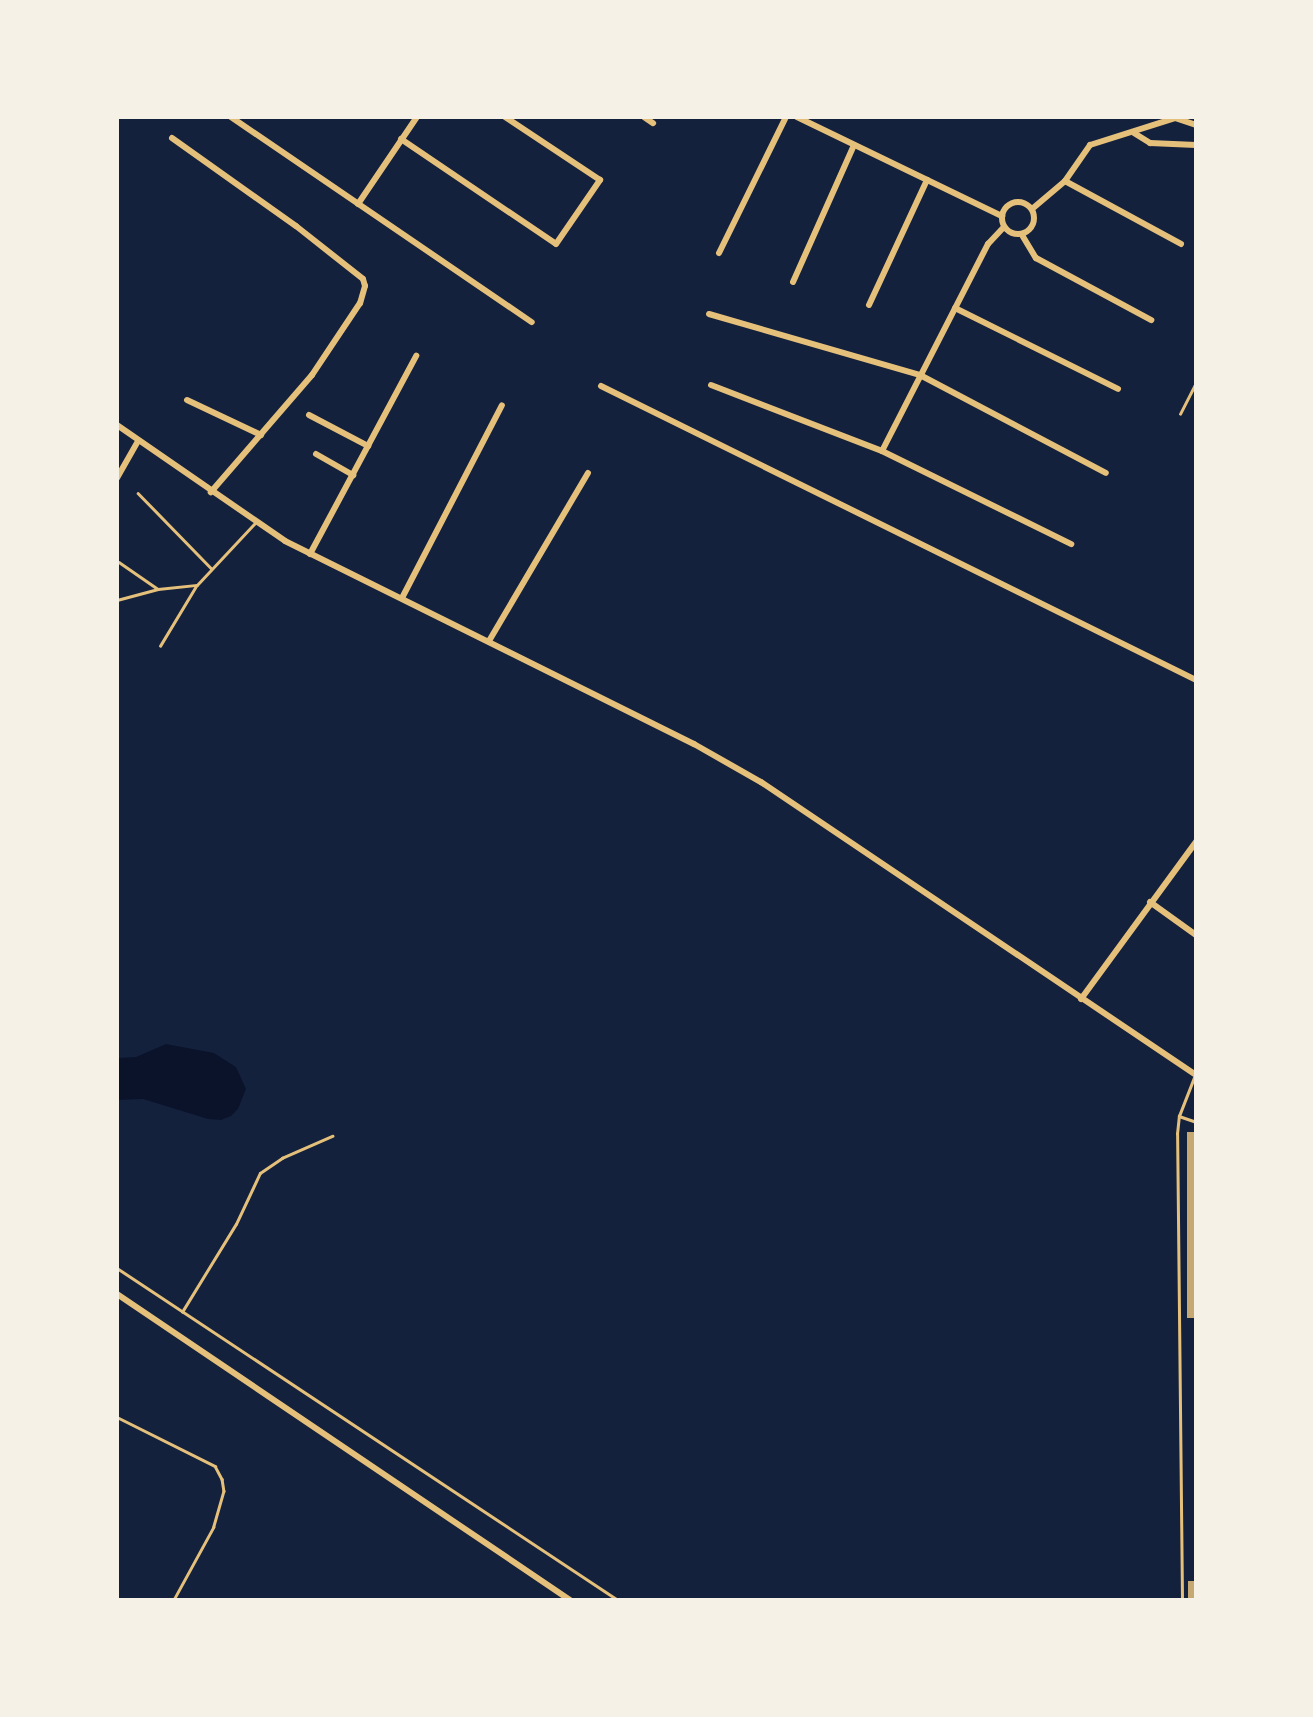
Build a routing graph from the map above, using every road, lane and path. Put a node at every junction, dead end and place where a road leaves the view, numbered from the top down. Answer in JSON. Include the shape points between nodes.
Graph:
{"nodes":[{"id":1,"x":231,"y":117,"type":"edge"},
{"id":2,"x":417,"y":117,"type":"edge"},
{"id":3,"x":505,"y":117,"type":"edge"},
{"id":4,"x":644,"y":117,"type":"edge"},
{"id":5,"x":786,"y":117,"type":"edge"},
{"id":6,"x":797,"y":117,"type":"edge"},
{"id":7,"x":1175,"y":118,"type":"edge"},
{"id":8,"x":653,"y":123,"type":"dead end"},
{"id":9,"x":1196,"y":125,"type":"edge"},
{"id":10,"x":1134,"y":133,"type":"junction"},
{"id":11,"x":172,"y":138,"type":"dead end"},
{"id":12,"x":401,"y":139,"type":"junction"},
{"id":13,"x":855,"y":145,"type":"junction"},
{"id":14,"x":1196,"y":145,"type":"edge"},
{"id":15,"x":927,"y":180,"type":"junction"},
{"id":16,"x":1065,"y":181,"type":"junction"},
{"id":17,"x":358,"y":204,"type":"junction"},
{"id":18,"x":1032,"y":209,"type":"junction"},
{"id":19,"x":1002,"y":216,"type":"junction"},
{"id":20,"x":1004,"y":227,"type":"junction"},
{"id":21,"x":1021,"y":235,"type":"junction"},
{"id":22,"x":1181,"y":244,"type":"dead end"},
{"id":23,"x":719,"y":253,"type":"dead end"},
{"id":24,"x":793,"y":282,"type":"dead end"},
{"id":25,"x":869,"y":305,"type":"dead end"},
{"id":26,"x":955,"y":308,"type":"junction"},
{"id":27,"x":709,"y":314,"type":"dead end"},
{"id":28,"x":1151,"y":320,"type":"dead end"},
{"id":29,"x":532,"y":322,"type":"dead end"},
{"id":30,"x":416,"y":356,"type":"dead end"},
{"id":31,"x":920,"y":375,"type":"junction"},
{"id":32,"x":1196,"y":382,"type":"edge"},
{"id":33,"x":601,"y":386,"type":"dead end"},
{"id":34,"x":711,"y":386,"type":"dead end"},
{"id":35,"x":1118,"y":389,"type":"dead end"},
{"id":36,"x":187,"y":400,"type":"dead end"},
{"id":37,"x":502,"y":405,"type":"dead end"},
{"id":38,"x":1181,"y":414,"type":"dead end"},
{"id":39,"x":309,"y":415,"type":"dead end"},
{"id":40,"x":117,"y":425,"type":"edge"},
{"id":41,"x":261,"y":435,"type":"junction"},
{"id":42,"x":138,"y":441,"type":"junction"},
{"id":43,"x":368,"y":446,"type":"junction"},
{"id":44,"x":882,"y":451,"type":"junction"},
{"id":45,"x":316,"y":454,"type":"dead end"},
{"id":46,"x":1106,"y":472,"type":"dead end"},
{"id":47,"x":588,"y":473,"type":"dead end"},
{"id":48,"x":353,"y":474,"type":"junction"},
{"id":49,"x":117,"y":478,"type":"edge"},
{"id":50,"x":211,"y":492,"type":"junction"},
{"id":51,"x":138,"y":493,"type":"dead end"},
{"id":52,"x":256,"y":522,"type":"junction"},
{"id":53,"x":1071,"y":544,"type":"dead end"},
{"id":54,"x":310,"y":554,"type":"junction"},
{"id":55,"x":119,"y":562,"type":"edge"},
{"id":56,"x":212,"y":568,"type":"junction"},
{"id":57,"x":197,"y":585,"type":"junction"},
{"id":58,"x":158,"y":589,"type":"junction"},
{"id":59,"x":402,"y":598,"type":"junction"},
{"id":60,"x":117,"y":600,"type":"edge"},
{"id":61,"x":489,"y":641,"type":"junction"},
{"id":62,"x":160,"y":646,"type":"dead end"},
{"id":63,"x":1196,"y":680,"type":"edge"},
{"id":64,"x":1196,"y":842,"type":"edge"},
{"id":65,"x":1150,"y":902,"type":"junction"},
{"id":66,"x":1196,"y":935,"type":"edge"},
{"id":67,"x":1081,"y":999,"type":"junction"},
{"id":68,"x":1196,"y":1075,"type":"edge"},
{"id":69,"x":1179,"y":1116,"type":"junction"},
{"id":70,"x":1196,"y":1122,"type":"edge"},
{"id":71,"x":332,"y":1136,"type":"dead end"},
{"id":72,"x":117,"y":1268,"type":"edge"},
{"id":73,"x":117,"y":1294,"type":"edge"},
{"id":74,"x":182,"y":1312,"type":"junction"},
{"id":75,"x":117,"y":1417,"type":"edge"},
{"id":76,"x":174,"y":1600,"type":"edge"},
{"id":77,"x":570,"y":1600,"type":"edge"},
{"id":78,"x":618,"y":1600,"type":"edge"},
{"id":79,"x":1182,"y":1600,"type":"edge"}],
"edges":[{"from":1,"to":17,"type":"street"},
{"from":2,"to":12,"type":"street"},
{"from":3,"to":12,"type":"street","via":[[600,180],[556,244]]},
{"from":4,"to":8,"type":"street"},
{"from":5,"to":23,"type":"street"},
{"from":6,"to":13,"type":"street"},
{"from":7,"to":9,"type":"street"},
{"from":7,"to":10,"type":"street"},
{"from":10,"to":14,"type":"street","via":[[1161,145]]},
{"from":10,"to":16,"type":"street","via":[[1090,145]]},
{"from":11,"to":41,"type":"street","via":[[296,226],[366,286],[360,303],[312,375]]},
{"from":12,"to":17,"type":"street"},
{"from":13,"to":15,"type":"street"},
{"from":13,"to":24,"type":"street"},
{"from":15,"to":19,"type":"street"},
{"from":15,"to":25,"type":"street"},
{"from":16,"to":18,"type":"street"},
{"from":16,"to":22,"type":"street"},
{"from":17,"to":29,"type":"street"},
{"from":18,"to":19,"type":"street","via":[[1019,201],[1011,203]]},
{"from":18,"to":21,"type":"street","via":[[1033,225]]},
{"from":19,"to":20,"type":"street"},
{"from":20,"to":21,"type":"street"},
{"from":20,"to":26,"type":"street","via":[[988,244]]},
{"from":21,"to":28,"type":"street","via":[[1036,258]]},
{"from":26,"to":31,"type":"street"},
{"from":26,"to":35,"type":"street"},
{"from":27,"to":31,"type":"street"},
{"from":30,"to":43,"type":"street"},
{"from":31,"to":44,"type":"street"},
{"from":31,"to":46,"type":"street"},
{"from":32,"to":38,"type":"lane"},
{"from":33,"to":63,"type":"street"},
{"from":34,"to":44,"type":"street"},
{"from":36,"to":41,"type":"street"},
{"from":37,"to":59,"type":"street"},
{"from":39,"to":43,"type":"street"},
{"from":40,"to":42,"type":"street"},
{"from":41,"to":50,"type":"street"},
{"from":42,"to":49,"type":"street"},
{"from":42,"to":50,"type":"street"},
{"from":43,"to":48,"type":"street"},
{"from":44,"to":53,"type":"street"},
{"from":45,"to":48,"type":"street"},
{"from":47,"to":61,"type":"street"},
{"from":48,"to":54,"type":"street"},
{"from":50,"to":52,"type":"street"},
{"from":51,"to":56,"type":"lane"},
{"from":52,"to":54,"type":"street"},
{"from":52,"to":56,"type":"lane"},
{"from":54,"to":59,"type":"street"},
{"from":55,"to":58,"type":"lane"},
{"from":56,"to":57,"type":"lane"},
{"from":57,"to":58,"type":"lane"},
{"from":57,"to":62,"type":"lane"},
{"from":58,"to":60,"type":"lane"},
{"from":59,"to":61,"type":"street"},
{"from":61,"to":67,"type":"street","via":[[761,782]]},
{"from":64,"to":65,"type":"street"},
{"from":65,"to":66,"type":"street"},
{"from":65,"to":67,"type":"street"},
{"from":67,"to":68,"type":"street"},
{"from":68,"to":69,"type":"lane"},
{"from":69,"to":70,"type":"lane"},
{"from":69,"to":79,"type":"lane"},
{"from":71,"to":74,"type":"lane","via":[[260,1173],[236,1224]]},
{"from":72,"to":74,"type":"lane"},
{"from":73,"to":77,"type":"street"},
{"from":74,"to":78,"type":"lane"},
{"from":75,"to":76,"type":"lane","via":[[215,1466],[222,1479],[224,1491],[214,1527]]}]}
